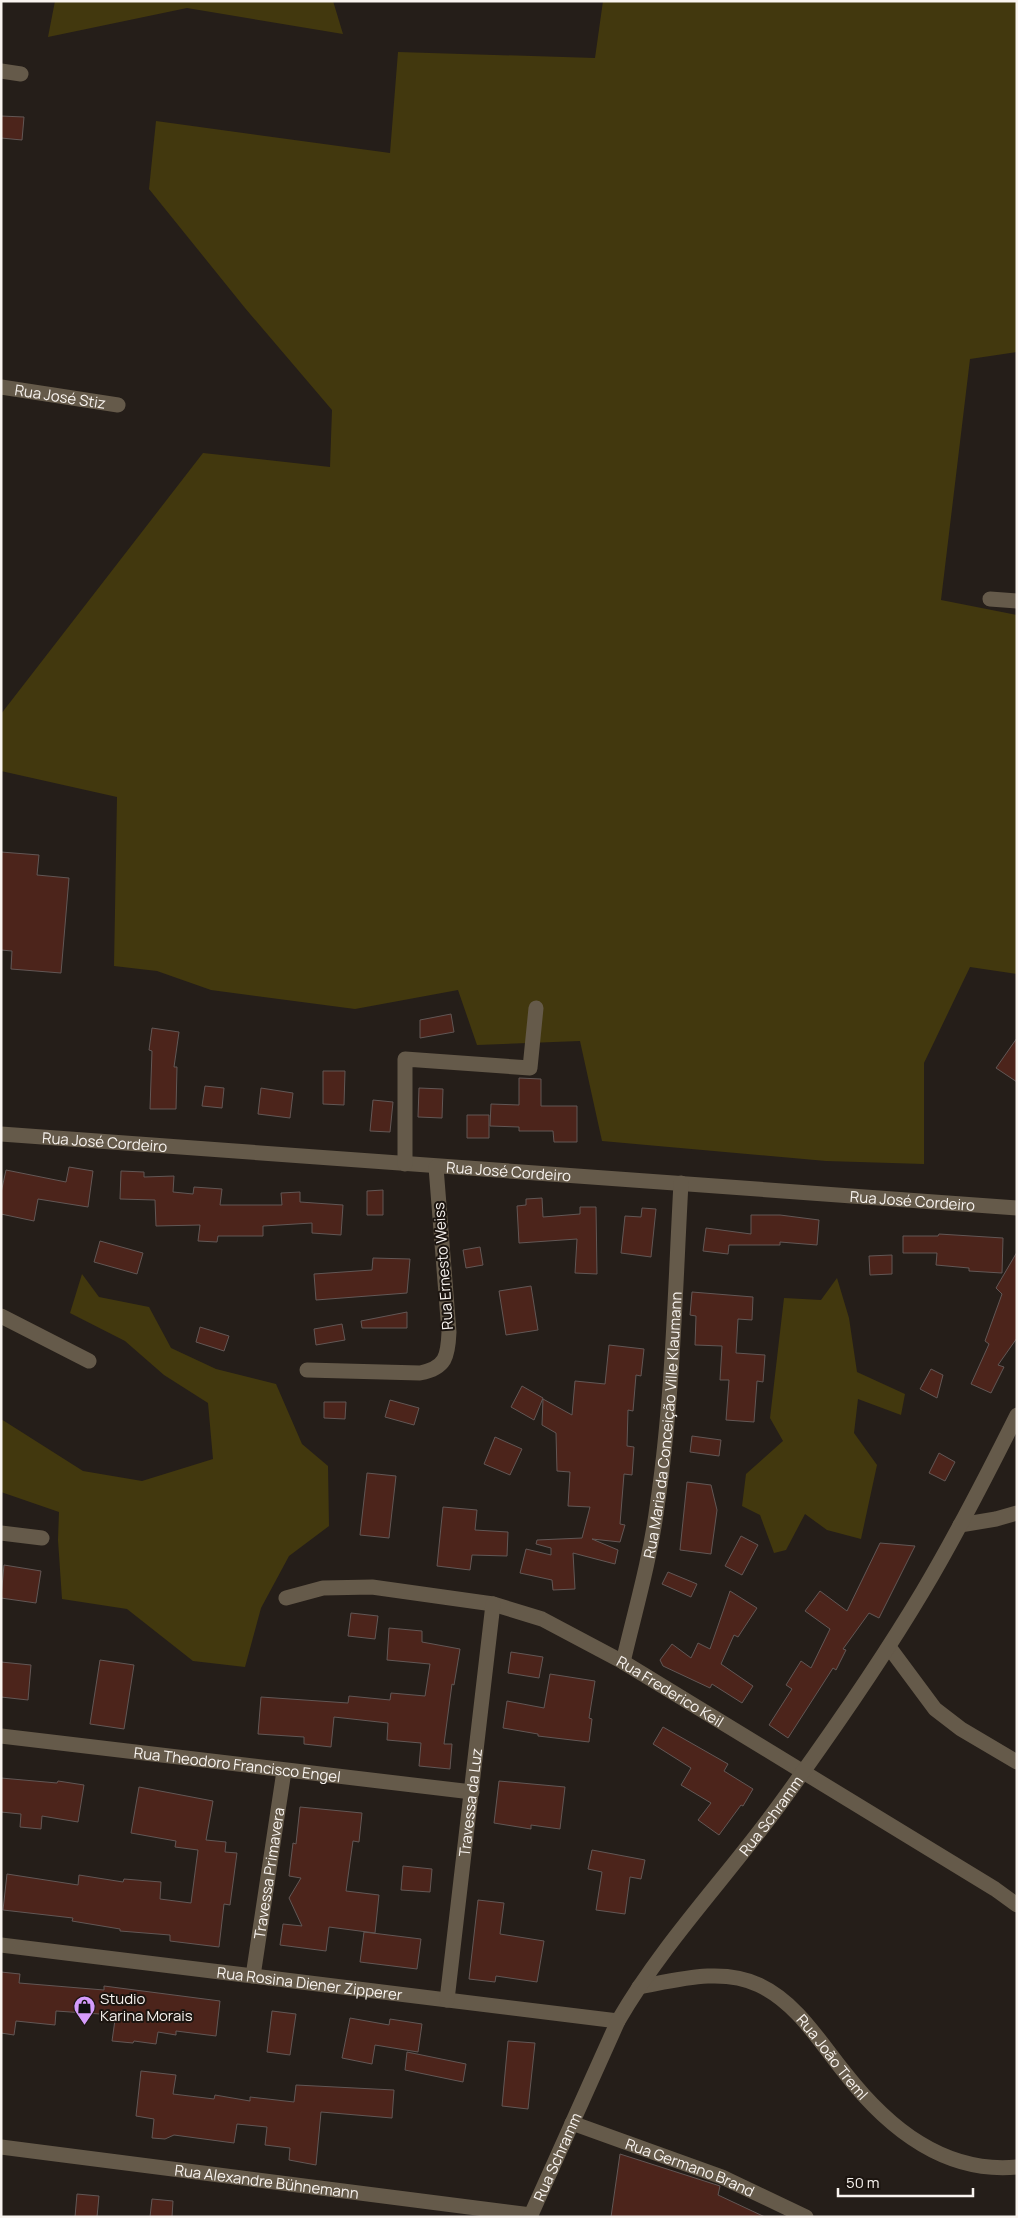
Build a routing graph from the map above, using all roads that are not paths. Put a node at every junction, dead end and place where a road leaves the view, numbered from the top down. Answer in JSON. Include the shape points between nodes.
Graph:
{"nodes":[{"id":1,"x":1,"y":71,"type":"edge"},
{"id":2,"x":20,"y":74,"type":"dead end"},
{"id":3,"x":1,"y":387,"type":"edge"},
{"id":4,"x":118,"y":405,"type":"dead end"},
{"id":5,"x":990,"y":599,"type":"dead end"},
{"id":6,"x":1017,"y":601,"type":"edge"},
{"id":7,"x":536,"y":1008,"type":"dead end"},
{"id":8,"x":1,"y":1134,"type":"edge"},
{"id":9,"x":405,"y":1164,"type":"junction"},
{"id":10,"x":436,"y":1167,"type":"junction"},
{"id":11,"x":681,"y":1183,"type":"junction"},
{"id":12,"x":1017,"y":1208,"type":"edge"},
{"id":13,"x":1,"y":1316,"type":"edge"},
{"id":14,"x":89,"y":1361,"type":"dead end"},
{"id":15,"x":307,"y":1370,"type":"dead end"},
{"id":16,"x":1017,"y":1415,"type":"edge"},
{"id":17,"x":1017,"y":1513,"type":"edge"},
{"id":18,"x":960,"y":1526,"type":"junction"},
{"id":19,"x":1,"y":1533,"type":"edge"},
{"id":20,"x":42,"y":1538,"type":"dead end"},
{"id":21,"x":286,"y":1598,"type":"dead end"},
{"id":22,"x":494,"y":1604,"type":"junction"},
{"id":23,"x":888,"y":1647,"type":"junction"},
{"id":24,"x":623,"y":1662,"type":"junction"},
{"id":25,"x":1,"y":1736,"type":"edge"},
{"id":26,"x":1017,"y":1762,"type":"edge"},
{"id":27,"x":284,"y":1771,"type":"junction"},
{"id":28,"x":803,"y":1772,"type":"junction"},
{"id":29,"x":472,"y":1792,"type":"junction"},
{"id":30,"x":1017,"y":1905,"type":"edge"},
{"id":31,"x":1,"y":1945,"type":"edge"},
{"id":32,"x":254,"y":1976,"type":"junction"},
{"id":33,"x":639,"y":1987,"type":"junction"},
{"id":34,"x":447,"y":2000,"type":"junction"},
{"id":35,"x":618,"y":2022,"type":"junction"},
{"id":36,"x":572,"y":2123,"type":"junction"},
{"id":37,"x":1,"y":2147,"type":"edge"},
{"id":38,"x":1017,"y":2167,"type":"edge"},
{"id":39,"x":531,"y":2216,"type":"edge"},
{"id":40,"x":806,"y":2217,"type":"edge"}],
"edges":[{"from":1,"to":2,"type":"street"},
{"from":3,"to":4,"type":"street","name":"Rua José Stiz"},
{"from":5,"to":6,"type":"street"},
{"from":7,"to":9,"type":"street","via":[[530,1068],[405,1059]]},
{"from":8,"to":9,"type":"street","name":"Rua José Cordeiro"},
{"from":9,"to":10,"type":"street","name":"Rua José Cordeiro"},
{"from":10,"to":11,"type":"street","name":"Rua José Cordeiro"},
{"from":10,"to":15,"type":"street","name":"Rua Ernesto Weiss","via":[[449,1332],[447,1355],[442,1364],[432,1371],[420,1373]]},
{"from":11,"to":12,"type":"street","name":"Rua José Cordeiro"},
{"from":11,"to":24,"type":"street","name":"Rua Maria da Conceição Ville Klaumann","via":[[670,1380],[659,1490],[648,1561]]},
{"from":13,"to":14,"type":"street"},
{"from":16,"to":18,"type":"street","name":"Rua Schramm"},
{"from":17,"to":18,"type":"street"},
{"from":18,"to":23,"type":"street","name":"Rua Schramm"},
{"from":19,"to":20,"type":"street"},
{"from":21,"to":22,"type":"street","name":"Rua Frederico Keil","via":[[323,1588],[372,1587]]},
{"from":22,"to":24,"type":"street","name":"Rua Frederico Keil","via":[[542,1619]]},
{"from":22,"to":29,"type":"street","name":"Travessa da Luz"},
{"from":23,"to":26,"type":"street","via":[[935,1709],[961,1729]]},
{"from":23,"to":28,"type":"street","name":"Rua Schramm"},
{"from":24,"to":28,"type":"street","name":"Rua Frederico Keil"},
{"from":25,"to":27,"type":"street","name":"Rua Theodoro Francisco Engel"},
{"from":27,"to":29,"type":"street","name":"Rua Theodoro Francisco Engel"},
{"from":27,"to":32,"type":"street","name":"Travessa Primavera"},
{"from":28,"to":30,"type":"street","name":"Rua Frederico Keil","via":[[995,1888]]},
{"from":28,"to":33,"type":"street","name":"Rua Schramm"},
{"from":29,"to":34,"type":"street","name":"Travessa da Luz"},
{"from":31,"to":32,"type":"street","name":"Rua Rosina Diener Zipperer"},
{"from":32,"to":34,"type":"street","name":"Rua Rosina Diener Zipperer"},
{"from":33,"to":35,"type":"street","name":"Rua Schramm"},
{"from":33,"to":38,"type":"street","name":"Rua João Treml","via":[[696,1976],[738,1978],[758,1984],[796,2012],[864,2096],[902,2132],[925,2147],[966,2165]]},
{"from":34,"to":35,"type":"street","name":"Rua Rosina Diener Zipperer"},
{"from":35,"to":36,"type":"street","name":"Rua Schramm"},
{"from":36,"to":39,"type":"street","name":"Rua Schramm"},
{"from":36,"to":40,"type":"street","name":"Rua Germano Brand","via":[[722,2177]]},
{"from":37,"to":39,"type":"street","name":"Rua Alexandre Bühnemann"}]}
